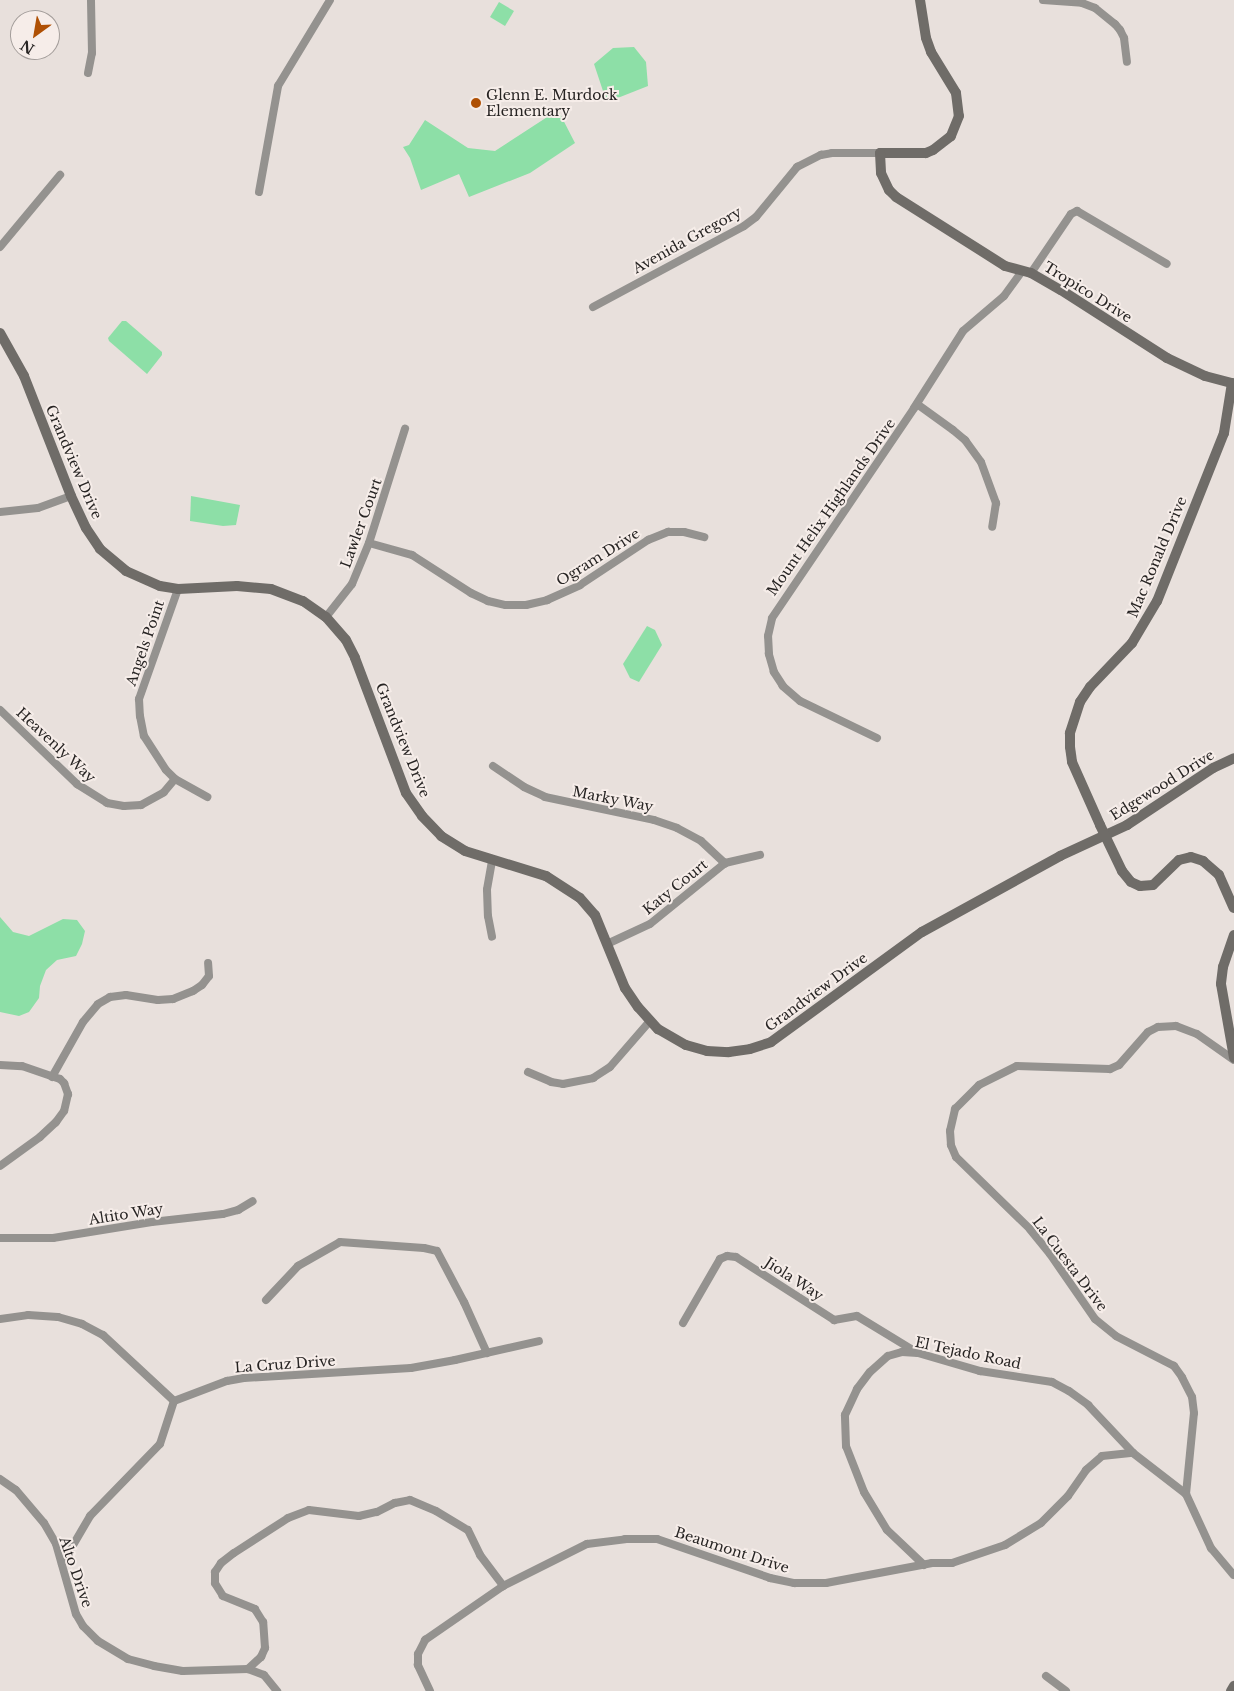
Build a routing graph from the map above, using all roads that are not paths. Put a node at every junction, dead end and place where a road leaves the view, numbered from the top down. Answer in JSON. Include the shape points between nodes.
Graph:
{"nodes":[{"id":1,"x":91,"y":0,"type":"edge"},
{"id":2,"x":330,"y":0,"type":"edge"},
{"id":3,"x":920,"y":0,"type":"edge"},
{"id":4,"x":1043,"y":0,"type":"edge"},
{"id":5,"x":1128,"y":62,"type":"dead end"},
{"id":6,"x":88,"y":73,"type":"dead end"},
{"id":7,"x":880,"y":153,"type":"junction"},
{"id":8,"x":60,"y":175,"type":"dead end"},
{"id":9,"x":259,"y":192,"type":"dead end"},
{"id":10,"x":0,"y":247,"type":"edge"},
{"id":11,"x":1168,"y":264,"type":"dead end"},
{"id":12,"x":1026,"y":272,"type":"junction"},
{"id":13,"x":593,"y":307,"type":"dead end"},
{"id":14,"x":0,"y":333,"type":"edge"},
{"id":15,"x":1233,"y":384,"type":"edge"},
{"id":16,"x":917,"y":404,"type":"junction"},
{"id":17,"x":405,"y":429,"type":"dead end"},
{"id":18,"x":71,"y":496,"type":"junction"},
{"id":19,"x":0,"y":512,"type":"edge"},
{"id":20,"x":992,"y":527,"type":"dead end"},
{"id":21,"x":704,"y":537,"type":"dead end"},
{"id":22,"x":369,"y":543,"type":"junction"},
{"id":23,"x":178,"y":589,"type":"junction"},
{"id":24,"x":326,"y":617,"type":"junction"},
{"id":25,"x":0,"y":710,"type":"edge"},
{"id":26,"x":877,"y":738,"type":"dead end"},
{"id":27,"x":1234,"y":758,"type":"edge"},
{"id":28,"x":493,"y":766,"type":"dead end"},
{"id":29,"x":174,"y":779,"type":"junction"},
{"id":30,"x":207,"y":797,"type":"dead end"},
{"id":31,"x":1105,"y":836,"type":"junction"},
{"id":32,"x":760,"y":855,"type":"dead end"},
{"id":33,"x":492,"y":861,"type":"junction"},
{"id":34,"x":726,"y":863,"type":"junction"},
{"id":35,"x":1234,"y":908,"type":"edge"},
{"id":36,"x":1234,"y":935,"type":"edge"},
{"id":37,"x":492,"y":937,"type":"dead end"},
{"id":38,"x":607,"y":944,"type":"junction"},
{"id":39,"x":208,"y":963,"type":"dead end"},
{"id":40,"x":650,"y":1021,"type":"junction"},
{"id":41,"x":1234,"y":1059,"type":"edge"},
{"id":42,"x":0,"y":1065,"type":"edge"},
{"id":43,"x":528,"y":1072,"type":"dead end"},
{"id":44,"x":52,"y":1077,"type":"junction"},
{"id":45,"x":0,"y":1166,"type":"edge"},
{"id":46,"x":253,"y":1201,"type":"dead end"},
{"id":47,"x":0,"y":1238,"type":"edge"},
{"id":48,"x":266,"y":1300,"type":"dead end"},
{"id":49,"x":0,"y":1319,"type":"edge"},
{"id":50,"x":683,"y":1323,"type":"dead end"},
{"id":51,"x":539,"y":1341,"type":"dead end"},
{"id":52,"x":488,"y":1353,"type":"junction"},
{"id":53,"x":918,"y":1353,"type":"junction"},
{"id":54,"x":174,"y":1401,"type":"junction"},
{"id":55,"x":1133,"y":1453,"type":"junction"},
{"id":56,"x":0,"y":1479,"type":"edge"},
{"id":57,"x":1186,"y":1494,"type":"junction"},
{"id":58,"x":62,"y":1564,"type":"junction"},
{"id":59,"x":924,"y":1565,"type":"junction"},
{"id":60,"x":1234,"y":1575,"type":"edge"},
{"id":61,"x":503,"y":1586,"type":"junction"},
{"id":62,"x":248,"y":1669,"type":"junction"},
{"id":63,"x":1046,"y":1676,"type":"dead end"},
{"id":64,"x":1234,"y":1686,"type":"edge"},
{"id":65,"x":277,"y":1691,"type":"edge"},
{"id":66,"x":430,"y":1691,"type":"edge"},
{"id":67,"x":1066,"y":1691,"type":"edge"},
{"id":68,"x":1231,"y":1691,"type":"edge"}],
"edges":[{"from":1,"to":6,"type":"street","via":[[92,53]]},
{"from":2,"to":9,"type":"street","via":[[278,86]]},
{"from":3,"to":7,"type":"street","name":"Avenida Gregory","via":[[931,52],[956,93],[957,123],[946,142],[926,153]]},
{"from":4,"to":5,"type":"street","via":[[1082,3],[1102,13],[1120,30]]},
{"from":7,"to":12,"type":"street","name":"Tropico Drive","via":[[881,173],[896,197],[1005,266]]},
{"from":7,"to":13,"type":"street","name":"Avenida Gregory","via":[[832,153],[797,167],[756,217],[744,226]]},
{"from":8,"to":10,"type":"street"},
{"from":11,"to":12,"type":"street","name":"Mount Helix Highlands Drive","via":[[1077,211],[1071,214]]},
{"from":12,"to":15,"type":"street","name":"Tropico Drive","via":[[1167,358],[1205,376]]},
{"from":12,"to":16,"type":"street","name":"Mount Helix Highlands Drive","via":[[963,331]]},
{"from":14,"to":18,"type":"street","name":"Grandview Drive","via":[[24,376]]},
{"from":15,"to":31,"type":"street","name":"Mac Ronald Drive","via":[[1224,433],[1157,600],[1132,643],[1080,702],[1070,733],[1072,762]]},
{"from":16,"to":20,"type":"street","via":[[965,440],[981,462],[996,503]]},
{"from":16,"to":26,"type":"street","name":"Mount Helix Highlands Drive","via":[[775,610],[768,636],[771,663],[788,692]]},
{"from":17,"to":22,"type":"street","name":"Lawler Court"},
{"from":18,"to":19,"type":"street","via":[[38,508]]},
{"from":18,"to":23,"type":"street","name":"Grandview Drive","via":[[93,538],[113,561],[135,576]]},
{"from":21,"to":22,"type":"street","name":"Ogram Drive","via":[[668,532],[648,540],[580,585],[557,596],[537,603],[512,605],[488,601],[471,593],[412,555]]},
{"from":22,"to":24,"type":"street","name":"Lawler Court","via":[[352,584]]},
{"from":23,"to":24,"type":"street","name":"Grandview Drive","via":[[237,586],[271,589],[304,601]]},
{"from":23,"to":29,"type":"street","name":"Angels Point","via":[[139,699],[144,736]]},
{"from":24,"to":33,"type":"street","name":"Grandview Drive","via":[[346,640],[355,658],[406,793],[414,805],[442,836],[465,851]]},
{"from":25,"to":29,"type":"street","name":"Heavenly Way","via":[[78,784],[107,803],[141,805],[164,792]]},
{"from":27,"to":31,"type":"street","name":"Edgewood Drive","via":[[1212,768],[1150,811]]},
{"from":28,"to":34,"type":"street","name":"Marky Way","via":[[545,797],[666,823],[701,841]]},
{"from":29,"to":30,"type":"street","name":"Angels Point"},
{"from":31,"to":35,"type":"street","name":"Mac Ronald Drive","via":[[1122,871],[1135,884],[1153,884],[1179,860],[1191,857],[1203,861],[1219,875]]},
{"from":31,"to":40,"type":"street","name":"Grandview Drive","via":[[1060,856],[922,932],[780,1037],[761,1046],[729,1052],[702,1050],[676,1041]]},
{"from":32,"to":34,"type":"street","name":"Katy Court"},
{"from":33,"to":37,"type":"street","via":[[487,890]]},
{"from":33,"to":38,"type":"street","name":"Grandview Drive","via":[[537,873],[571,891],[595,915]]},
{"from":34,"to":38,"type":"street","name":"Katy Court","via":[[650,924]]},
{"from":36,"to":41,"type":"street","via":[[1221,984]]},
{"from":38,"to":40,"type":"street","name":"Grandview Drive","via":[[626,988]]},
{"from":39,"to":44,"type":"street","via":[[209,976],[202,985],[173,999],[126,995],[110,997],[98,1004],[83,1022]]},
{"from":40,"to":43,"type":"street","via":[[610,1067],[593,1078],[563,1084]]},
{"from":41,"to":57,"type":"street","name":"La Cuesta Drive","via":[[1197,1034],[1176,1026],[1158,1027],[1148,1032],[1119,1065],[1110,1069],[1017,1066],[979,1085],[955,1109],[950,1130],[956,1157],[1030,1229],[1095,1319],[1116,1336],[1174,1366],[1182,1377],[1192,1396],[1194,1413]]},
{"from":42,"to":44,"type":"street","via":[[22,1066]]},
{"from":44,"to":45,"type":"street","via":[[64,1083],[68,1094],[60,1118]]},
{"from":46,"to":47,"type":"street","name":"Altito Way","via":[[224,1214],[53,1238]]},
{"from":48,"to":52,"type":"street","via":[[298,1266],[340,1242],[424,1248],[438,1253]]},
{"from":49,"to":54,"type":"street","via":[[28,1315],[58,1317],[82,1324],[103,1335]]},
{"from":50,"to":53,"type":"street","name":"Jiola Way","via":[[720,1259],[727,1256],[744,1262],[834,1320],[856,1316]]},
{"from":51,"to":52,"type":"street","name":"La Cruz Drive"},
{"from":52,"to":54,"type":"street","name":"La Cruz Drive","via":[[411,1368],[244,1378]]},
{"from":53,"to":55,"type":"street","name":"El Tejado Road","via":[[980,1371],[1052,1382],[1088,1406]]},
{"from":53,"to":59,"type":"street","name":"El Tejado Road","via":[[902,1352],[888,1356],[857,1389],[845,1415],[846,1446],[864,1492],[888,1530]]},
{"from":54,"to":58,"type":"street","via":[[160,1444],[90,1516]]},
{"from":55,"to":57,"type":"street","name":"El Tejado Road"},
{"from":55,"to":59,"type":"street","name":"Beaumont Drive","via":[[1102,1456],[1041,1523],[1005,1545],[952,1563]]},
{"from":56,"to":58,"type":"street","name":"Alto Drive","via":[[16,1490],[44,1523],[56,1544]]},
{"from":57,"to":60,"type":"street","name":"El Tejado Road","via":[[1211,1548]]},
{"from":58,"to":62,"type":"street","name":"Alto Drive","via":[[67,1589],[83,1626],[118,1654],[138,1662],[184,1670]]},
{"from":59,"to":61,"type":"street","name":"Beaumont Drive","via":[[826,1583],[794,1583],[657,1540],[625,1539],[588,1544]]},
{"from":61,"to":62,"type":"street","via":[[480,1555],[468,1530],[410,1500],[359,1516],[309,1510],[288,1518],[234,1553],[215,1572],[215,1583],[223,1596],[255,1609],[263,1622],[265,1648],[262,1657]]},
{"from":61,"to":66,"type":"street","name":"Beaumont Drive","via":[[425,1640],[418,1654],[418,1665]]},
{"from":62,"to":65,"type":"street","via":[[264,1675]]},
{"from":63,"to":67,"type":"street"},
{"from":64,"to":68,"type":"street"}]}
